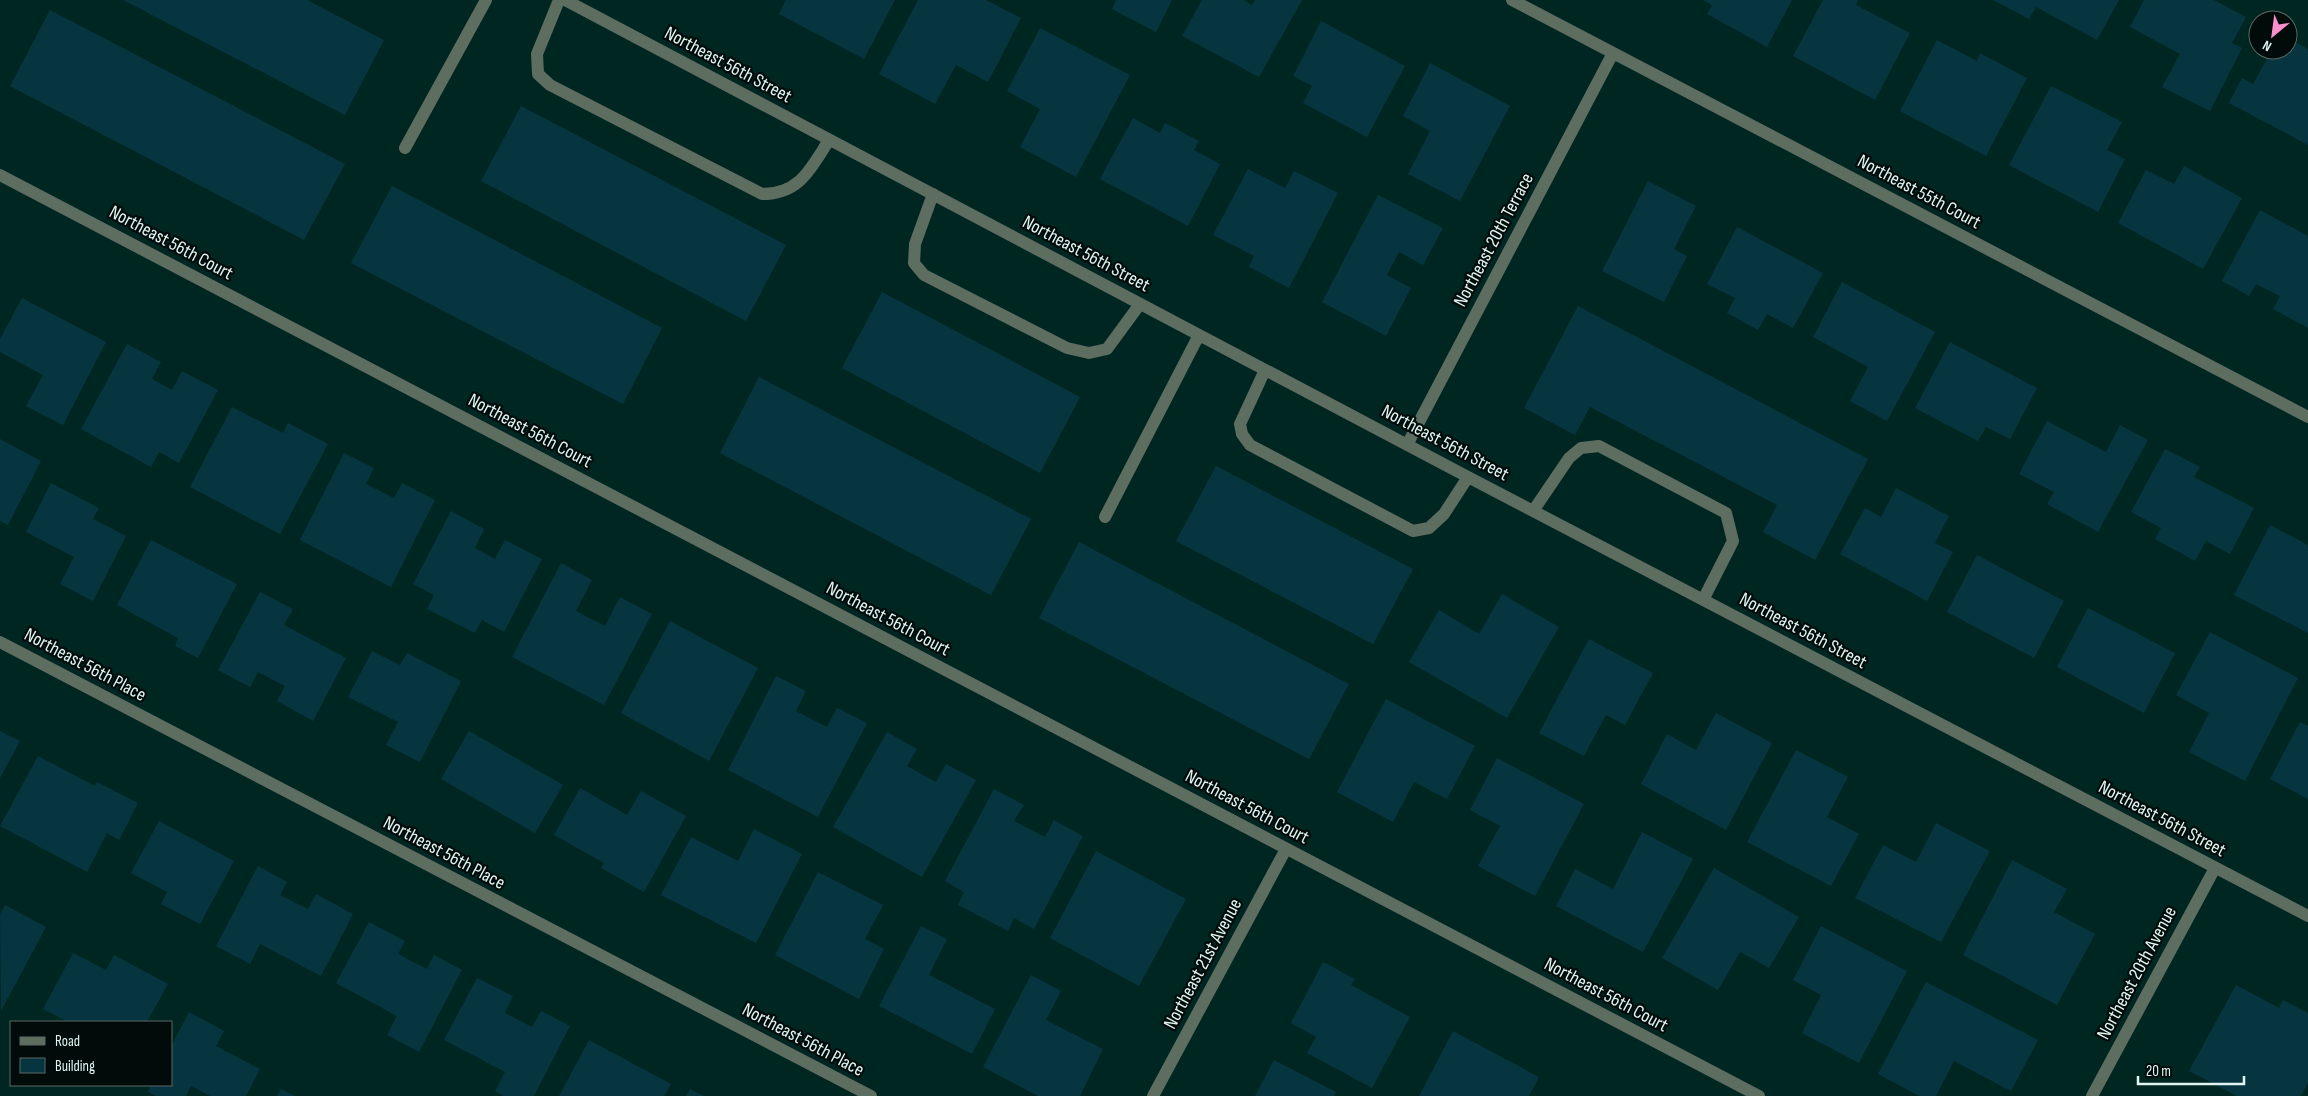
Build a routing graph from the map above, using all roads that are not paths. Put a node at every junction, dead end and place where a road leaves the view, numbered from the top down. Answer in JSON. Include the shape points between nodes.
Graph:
{"nodes":[{"id":1,"x":486,"y":0,"type":"edge"},
{"id":2,"x":559,"y":0,"type":"edge"},
{"id":3,"x":565,"y":0,"type":"edge"},
{"id":4,"x":1512,"y":0,"type":"edge"},
{"id":5,"x":1613,"y":53,"type":"junction"},
{"id":6,"x":829,"y":140,"type":"junction"},
{"id":7,"x":405,"y":148,"type":"dead end"},
{"id":8,"x":0,"y":174,"type":"edge"},
{"id":9,"x":933,"y":194,"type":"junction"},
{"id":10,"x":1140,"y":304,"type":"junction"},
{"id":11,"x":1200,"y":335,"type":"junction"},
{"id":12,"x":1265,"y":370,"type":"junction"},
{"id":13,"x":2308,"y":417,"type":"edge"},
{"id":14,"x":1408,"y":445,"type":"junction"},
{"id":15,"x":1468,"y":477,"type":"junction"},
{"id":16,"x":1533,"y":511,"type":"junction"},
{"id":17,"x":1105,"y":517,"type":"dead end"},
{"id":18,"x":1703,"y":600,"type":"junction"},
{"id":19,"x":0,"y":642,"type":"edge"},
{"id":20,"x":1286,"y":849,"type":"junction"},
{"id":21,"x":2214,"y":868,"type":"junction"},
{"id":22,"x":2308,"y":916,"type":"edge"},
{"id":23,"x":871,"y":1096,"type":"edge"},
{"id":24,"x":1153,"y":1096,"type":"edge"},
{"id":25,"x":1759,"y":1096,"type":"edge"},
{"id":26,"x":2092,"y":1096,"type":"edge"}],
"edges":[{"from":1,"to":7,"type":"street"},
{"from":2,"to":6,"type":"street","via":[[537,54],[538,74],[550,85],[762,194],[776,194],[793,187],[806,176]]},
{"from":3,"to":6,"type":"street","name":"Northeast 56th Street"},
{"from":4,"to":5,"type":"street","name":"Northeast 55th Court"},
{"from":5,"to":13,"type":"street","name":"Northeast 55th Court"},
{"from":5,"to":14,"type":"street","name":"Northeast 20th Terrace"},
{"from":6,"to":9,"type":"street","name":"Northeast 56th Street"},
{"from":8,"to":20,"type":"street","name":"Northeast 56th Court"},
{"from":9,"to":10,"type":"street","name":"Northeast 56th Street"},
{"from":9,"to":10,"type":"street","via":[[915,244],[914,263],[924,275],[1068,348],[1089,353],[1107,349]]},
{"from":10,"to":11,"type":"street","name":"Northeast 56th Street"},
{"from":11,"to":12,"type":"street","name":"Northeast 56th Street"},
{"from":11,"to":17,"type":"street"},
{"from":12,"to":14,"type":"street","name":"Northeast 56th Street"},
{"from":12,"to":15,"type":"street","via":[[1240,424],[1250,445],[1413,531],[1429,528],[1444,514]]},
{"from":14,"to":15,"type":"street","name":"Northeast 56th Street"},
{"from":15,"to":16,"type":"street","name":"Northeast 56th Street"},
{"from":16,"to":18,"type":"street","name":"Northeast 56th Street"},
{"from":16,"to":18,"type":"street","via":[[1569,458],[1581,448],[1599,446],[1726,513],[1733,541]]},
{"from":18,"to":21,"type":"street","name":"Northeast 56th Street"},
{"from":19,"to":23,"type":"street","name":"Northeast 56th Place"},
{"from":20,"to":24,"type":"street","name":"Northeast 21st Avenue"},
{"from":20,"to":25,"type":"street","name":"Northeast 56th Court"},
{"from":21,"to":22,"type":"street","name":"Northeast 56th Street"},
{"from":21,"to":26,"type":"street","name":"Northeast 20th Avenue"}]}
